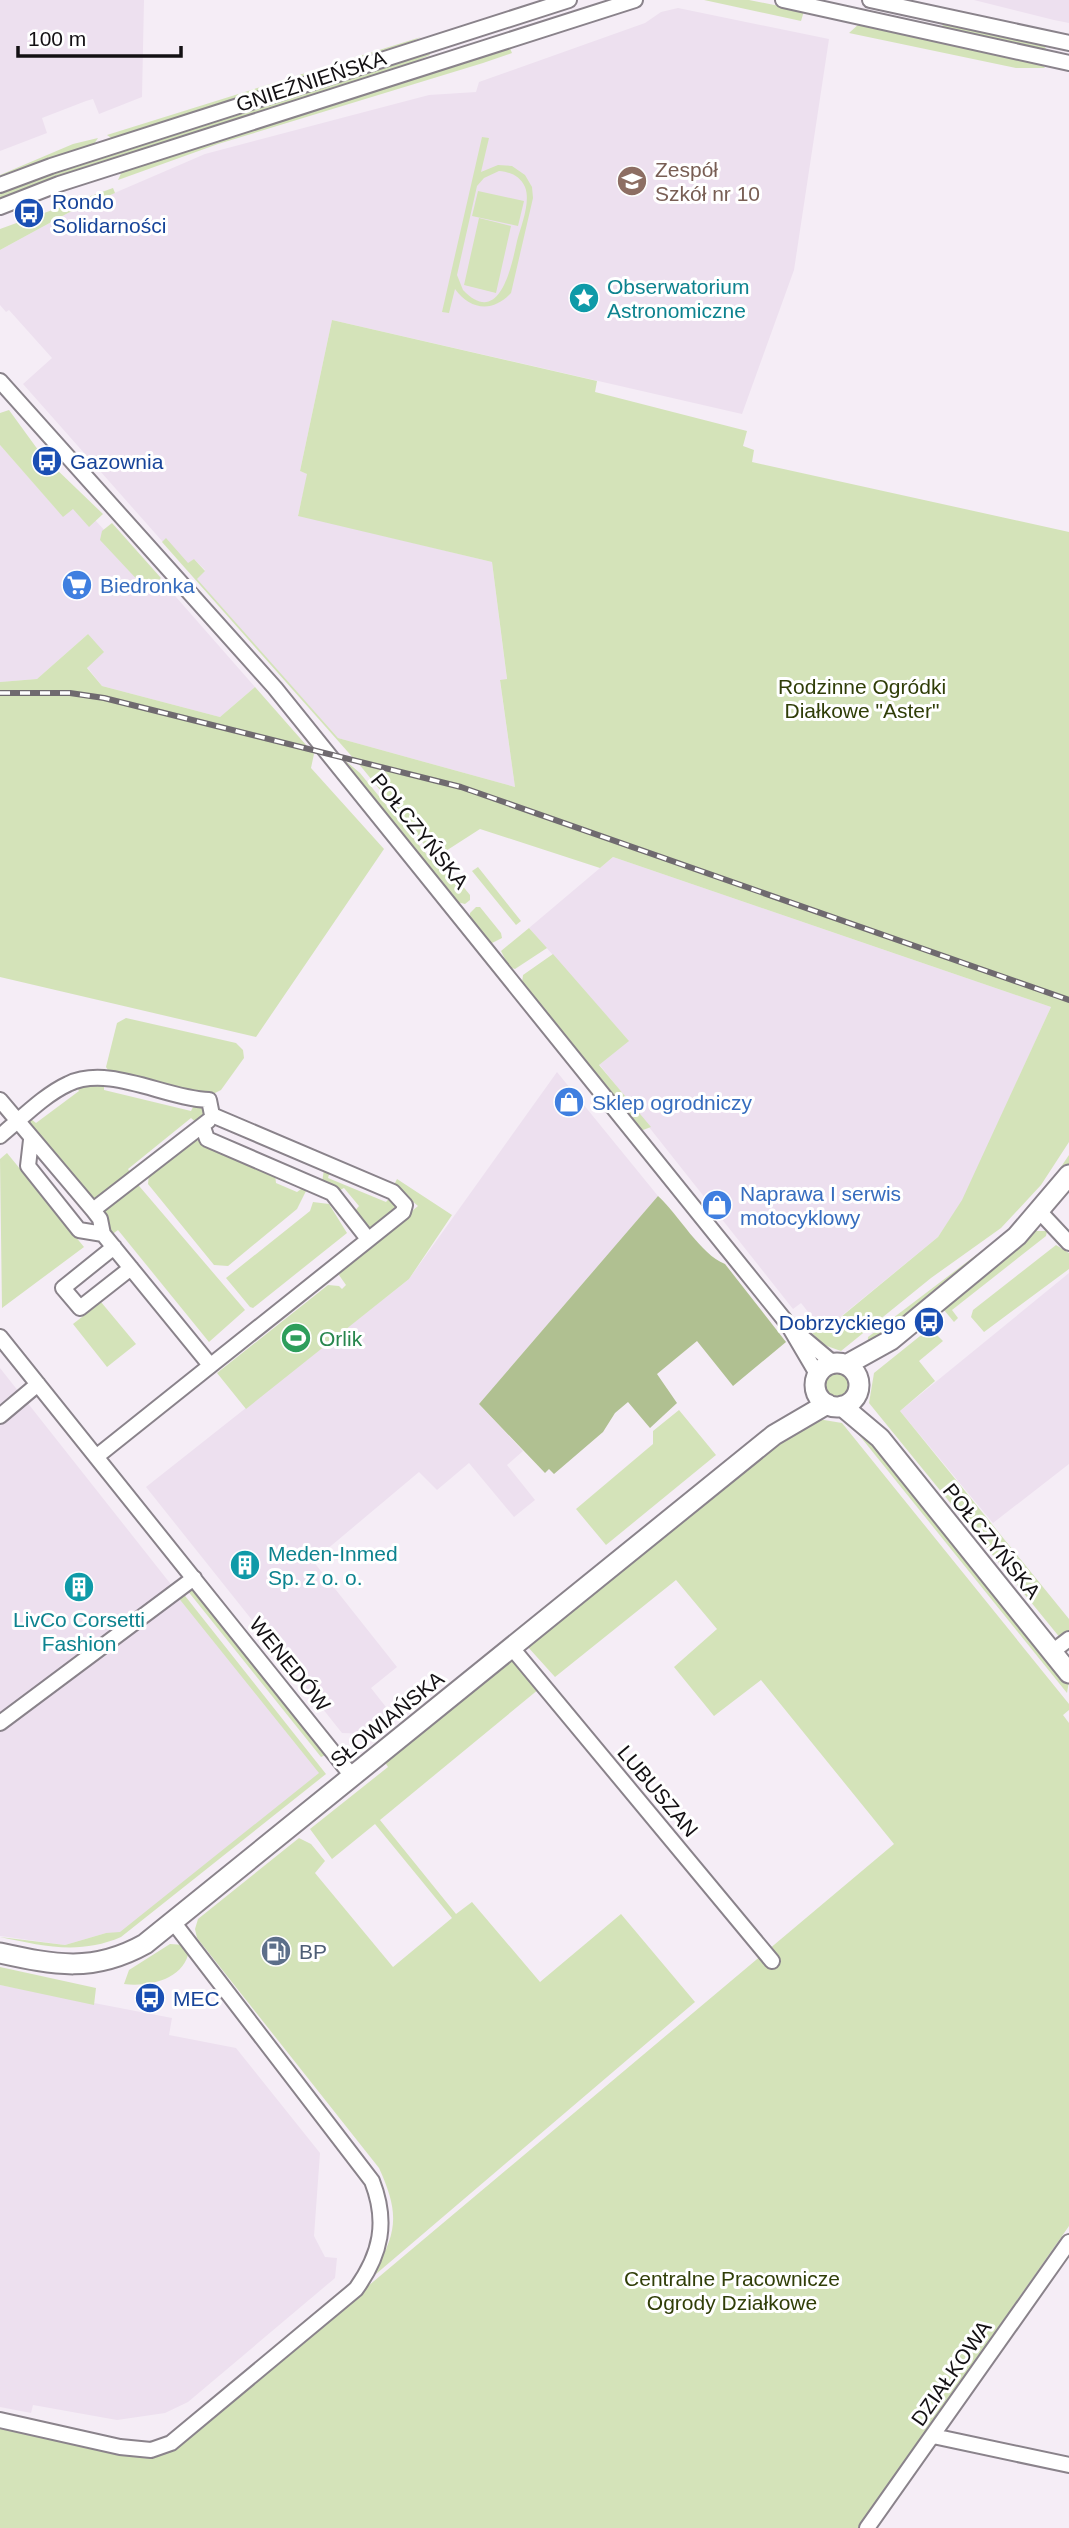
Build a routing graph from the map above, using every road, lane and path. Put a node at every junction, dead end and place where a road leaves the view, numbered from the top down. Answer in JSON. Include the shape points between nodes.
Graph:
{"nodes":[{"id":1,"x":569,"y":0,"type":"edge"},
{"id":2,"x":635,"y":0,"type":"edge"},
{"id":3,"x":783,"y":0,"type":"edge"},
{"id":4,"x":870,"y":0,"type":"edge"},
{"id":5,"x":538,"y":5,"type":"edge"},
{"id":6,"x":936,"y":7,"type":"edge"},
{"id":7,"x":543,"y":29,"type":"junction"},
{"id":8,"x":930,"y":33,"type":"junction"},
{"id":9,"x":1069,"y":43,"type":"edge"},
{"id":10,"x":1069,"y":63,"type":"edge"},
{"id":11,"x":0,"y":185,"type":"edge"},
{"id":12,"x":0,"y":207,"type":"edge"},
{"id":13,"x":2,"y":390,"type":"edge"},
{"id":14,"x":0,"y":1100,"type":"edge"},
{"id":15,"x":212,"y":1115,"type":"junction"},
{"id":16,"x":17,"y":1122,"type":"junction"},
{"id":17,"x":202,"y":1127,"type":"junction"},
{"id":18,"x":0,"y":1136,"type":"edge"},
{"id":19,"x":31,"y":1140,"type":"junction"},
{"id":20,"x":323,"y":1161,"type":"junction"},
{"id":21,"x":1069,"y":1175,"type":"edge"},
{"id":22,"x":314,"y":1185,"type":"junction"},
{"id":23,"x":93,"y":1210,"type":"junction"},
{"id":24,"x":1040,"y":1212,"type":"junction"},
{"id":25,"x":103,"y":1234,"type":"junction"},
{"id":26,"x":1066,"y":1234,"type":"edge"},
{"id":27,"x":368,"y":1239,"type":"junction"},
{"id":28,"x":114,"y":1247,"type":"junction"},
{"id":29,"x":131,"y":1268,"type":"junction"},
{"id":30,"x":0,"y":1337,"type":"edge"},
{"id":31,"x":210,"y":1366,"type":"junction"},
{"id":32,"x":38,"y":1384,"type":"junction"},
{"id":33,"x":837,"y":1384,"type":"junction"},
{"id":34,"x":0,"y":1416,"type":"edge"},
{"id":35,"x":96,"y":1457,"type":"junction"},
{"id":36,"x":194,"y":1578,"type":"junction"},
{"id":37,"x":1069,"y":1639,"type":"edge"},
{"id":38,"x":512,"y":1648,"type":"junction"},
{"id":39,"x":1052,"y":1652,"type":"junction"},
{"id":40,"x":1069,"y":1673,"type":"edge"},
{"id":41,"x":0,"y":1723,"type":"edge"},
{"id":42,"x":352,"y":1776,"type":"junction"},
{"id":43,"x":174,"y":1923,"type":"junction"},
{"id":44,"x":0,"y":1953,"type":"edge"},
{"id":45,"x":772,"y":1961,"type":"dead end"},
{"id":46,"x":1069,"y":2242,"type":"edge"},
{"id":47,"x":0,"y":2420,"type":"edge"},
{"id":48,"x":933,"y":2436,"type":"junction"},
{"id":49,"x":1069,"y":2465,"type":"edge"},
{"id":50,"x":867,"y":2528,"type":"edge"}],
"edges":[{"from":1,"to":5,"type":"street","name":"GNIEŹNIEŃSKA"},
{"from":2,"to":7,"type":"street","name":"GNIEŹNIEŃSKA"},
{"from":3,"to":8,"type":"street"},
{"from":4,"to":6,"type":"street"},
{"from":5,"to":7,"type":"street"},
{"from":5,"to":11,"type":"street","name":"GNIEŹNIEŃSKA"},
{"from":6,"to":8,"type":"street"},
{"from":6,"to":9,"type":"street"},
{"from":7,"to":12,"type":"street","name":"GNIEŹNIEŃSKA"},
{"from":8,"to":10,"type":"street"},
{"from":13,"to":33,"type":"street","name":"POŁCZYŃSKA","via":[[275,688]]},
{"from":14,"to":16,"type":"street"},
{"from":15,"to":16,"type":"street","via":[[209,1100],[93,1076],[65,1085]]},
{"from":15,"to":17,"type":"street"},
{"from":15,"to":20,"type":"street"},
{"from":16,"to":18,"type":"street"},
{"from":16,"to":19,"type":"street"},
{"from":17,"to":22,"type":"street","via":[[207,1139]]},
{"from":17,"to":23,"type":"street"},
{"from":19,"to":23,"type":"street"},
{"from":19,"to":25,"type":"street","via":[[28,1166],[79,1230]]},
{"from":20,"to":22,"type":"street"},
{"from":20,"to":27,"type":"street","via":[[400,1196],[403,1212]]},
{"from":21,"to":24,"type":"main road","name":"SŁOWIAŃSKA"},
{"from":22,"to":27,"type":"street","via":[[332,1193]]},
{"from":23,"to":25,"type":"street"},
{"from":24,"to":26,"type":"street"},
{"from":24,"to":33,"type":"main road","name":"SŁOWIAŃSKA"},
{"from":25,"to":28,"type":"street"},
{"from":27,"to":31,"type":"street"},
{"from":28,"to":29,"type":"street"},
{"from":28,"to":29,"type":"street","via":[[63,1288],[80,1308]]},
{"from":29,"to":31,"type":"street"},
{"from":30,"to":32,"type":"street","name":"WENEDÓW"},
{"from":31,"to":35,"type":"street"},
{"from":32,"to":34,"type":"street"},
{"from":32,"to":35,"type":"street","name":"WENEDÓW"},
{"from":33,"to":38,"type":"main road","name":"SŁOWIAŃSKA"},
{"from":33,"to":39,"type":"main road","name":"POŁCZYŃSKA"},
{"from":35,"to":36,"type":"street","name":"WENEDÓW"},
{"from":36,"to":41,"type":"street"},
{"from":36,"to":42,"type":"street","name":"WENEDÓW"},
{"from":37,"to":39,"type":"street"},
{"from":38,"to":42,"type":"main road","name":"SŁOWIAŃSKA"},
{"from":38,"to":45,"type":"street","name":"LUBUSZAN"},
{"from":39,"to":40,"type":"main road","name":"POŁCZYŃSKA"},
{"from":42,"to":43,"type":"main road","name":"SŁOWIAŃSKA"},
{"from":43,"to":44,"type":"main road","name":"SŁOWIAŃSKA","via":[[135,1950],[87,1965],[67,1966]]},
{"from":43,"to":47,"type":"street","via":[[372,2181],[380,2203],[380,2244],[356,2289],[171,2443],[151,2450],[120,2447]]},
{"from":46,"to":48,"type":"street","name":"DZIAŁKOWA"},
{"from":48,"to":49,"type":"street"},
{"from":48,"to":50,"type":"street","name":"DZIAŁKOWA"}]}
